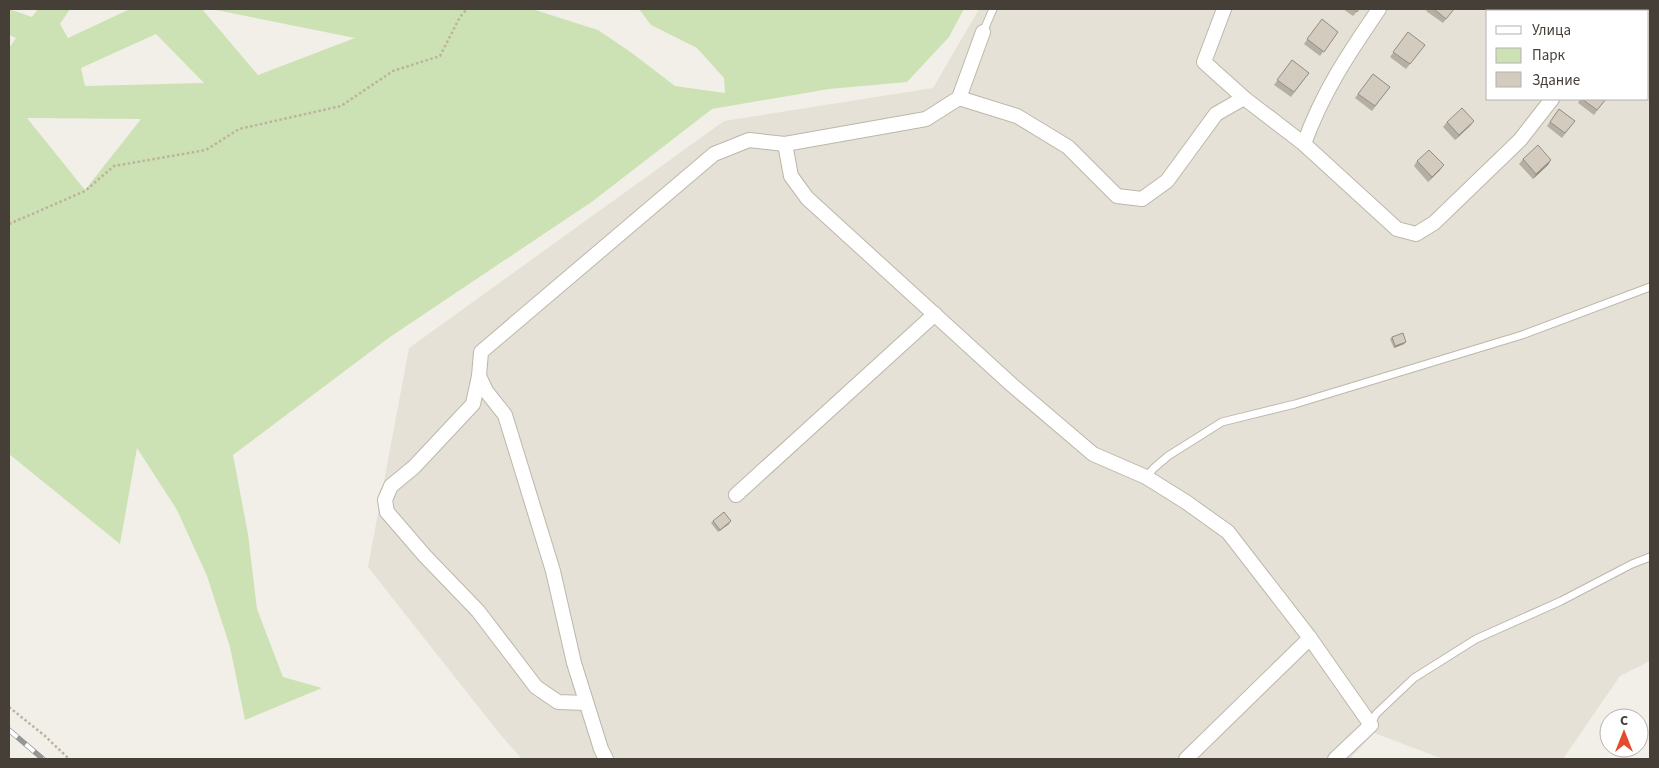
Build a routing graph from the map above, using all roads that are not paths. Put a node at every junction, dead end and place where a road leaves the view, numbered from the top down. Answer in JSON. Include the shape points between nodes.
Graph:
{"nodes":[{"id":1,"x":994,"y":9,"type":"edge"},
{"id":2,"x":1224,"y":9,"type":"edge"},
{"id":3,"x":1379,"y":9,"type":"edge"},
{"id":4,"x":983,"y":32,"type":"joint"},
{"id":5,"x":959,"y":98,"type":"junction"},
{"id":6,"x":1244,"y":98,"type":"junction"},
{"id":7,"x":1551,"y":100,"type":"edge"},
{"id":8,"x":786,"y":144,"type":"junction"},
{"id":9,"x":1304,"y":144,"type":"junction"},
{"id":10,"x":1650,"y":287,"type":"edge"},
{"id":11,"x":935,"y":314,"type":"junction"},
{"id":12,"x":480,"y":376,"type":"junction"},
{"id":13,"x":1146,"y":477,"type":"junction"},
{"id":14,"x":736,"y":495,"type":"dead end"},
{"id":15,"x":1650,"y":556,"type":"edge"},
{"id":16,"x":1310,"y":638,"type":"junction"},
{"id":17,"x":586,"y":703,"type":"junction"},
{"id":18,"x":1371,"y":725,"type":"junction"},
{"id":19,"x":606,"y":759,"type":"edge"},
{"id":20,"x":1186,"y":759,"type":"edge"},
{"id":21,"x":1335,"y":759,"type":"edge"}],
"edges":[{"from":1,"to":4,"type":"lane"},
{"from":2,"to":6,"type":"street","via":[[1204,62]]},
{"from":3,"to":9,"type":"street","via":[[1340,66]]},
{"from":4,"to":5,"type":"street"},
{"from":5,"to":6,"type":"street","via":[[1017,116],[1068,147],[1117,196],[1142,199],[1167,181],[1216,114]]},
{"from":5,"to":8,"type":"street","via":[[926,119]]},
{"from":6,"to":9,"type":"street"},
{"from":7,"to":9,"type":"street","via":[[1520,140],[1434,223],[1416,234],[1396,229]]},
{"from":8,"to":11,"type":"street","via":[[791,176],[807,198]]},
{"from":8,"to":12,"type":"street","via":[[749,140],[714,154],[481,352]]},
{"from":10,"to":13,"type":"lane","via":[[1522,335],[1295,404],[1222,422],[1168,456]]},
{"from":11,"to":13,"type":"street","via":[[1093,454]]},
{"from":11,"to":14,"type":"street"},
{"from":12,"to":17,"type":"street","via":[[486,391],[505,415],[553,571]]},
{"from":12,"to":17,"type":"street","via":[[473,404],[391,486],[385,500],[387,512],[478,611],[536,687],[558,702]]},
{"from":13,"to":16,"type":"street","via":[[1228,532]]},
{"from":15,"to":18,"type":"lane","via":[[1562,601],[1476,639],[1414,678],[1376,714]]},
{"from":16,"to":18,"type":"street"},
{"from":16,"to":20,"type":"street"},
{"from":17,"to":19,"type":"street"},
{"from":18,"to":21,"type":"street"}]}
